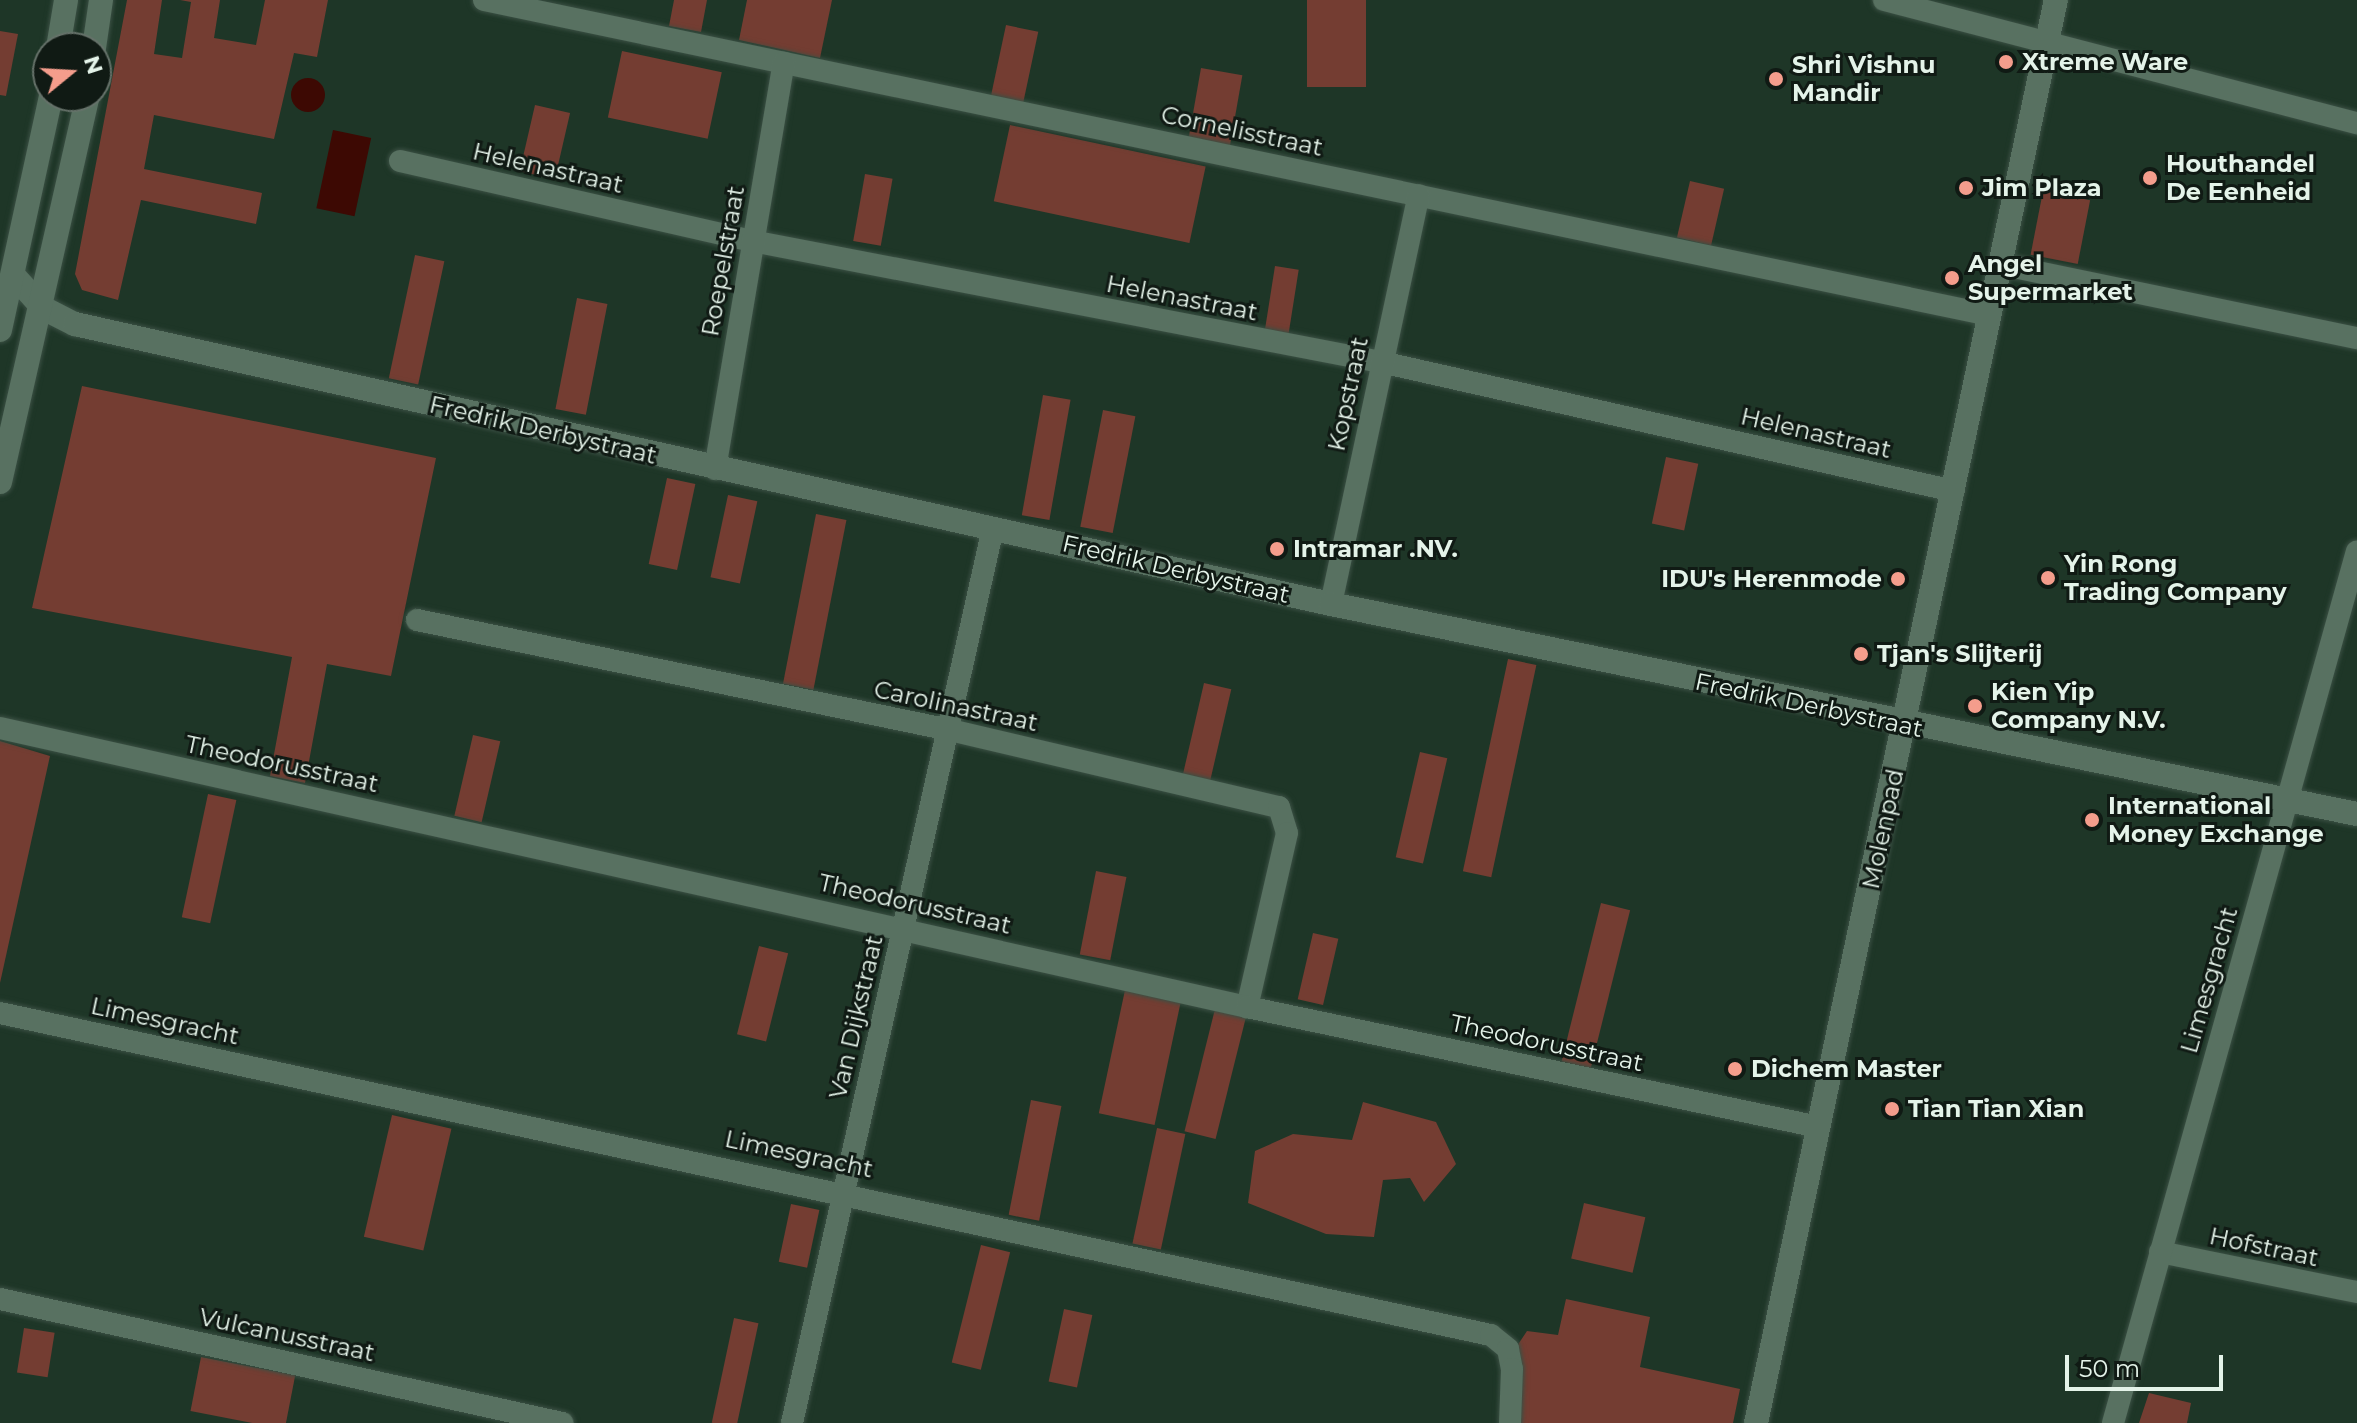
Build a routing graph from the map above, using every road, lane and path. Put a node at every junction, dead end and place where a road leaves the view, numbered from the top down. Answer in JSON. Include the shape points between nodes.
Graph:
{"nodes":[{"id":1,"x":66,"y":0,"type":"edge"},
{"id":2,"x":101,"y":0,"type":"edge"},
{"id":3,"x":484,"y":0,"type":"edge"},
{"id":4,"x":1884,"y":0,"type":"edge"},
{"id":5,"x":2056,"y":0,"type":"edge"},
{"id":6,"x":61,"y":32,"type":"edge"},
{"id":7,"x":96,"y":32,"type":"edge"},
{"id":8,"x":2047,"y":40,"type":"junction"},
{"id":9,"x":784,"y":63,"type":"junction"},
{"id":10,"x":48,"y":112,"type":"edge"},
{"id":11,"x":85,"y":112,"type":"edge"},
{"id":12,"x":2357,"y":123,"type":"edge"},
{"id":13,"x":400,"y":161,"type":"dead end"},
{"id":14,"x":1419,"y":195,"type":"junction"},
{"id":15,"x":752,"y":241,"type":"junction"},
{"id":16,"x":1999,"y":264,"type":"junction"},
{"id":17,"x":14,"y":276,"type":"junction"},
{"id":18,"x":43,"y":308,"type":"junction"},
{"id":19,"x":1989,"y":315,"type":"junction"},
{"id":20,"x":0,"y":330,"type":"edge"},
{"id":21,"x":2357,"y":338,"type":"edge"},
{"id":22,"x":1381,"y":362,"type":"junction"},
{"id":23,"x":715,"y":469,"type":"junction"},
{"id":24,"x":0,"y":482,"type":"edge"},
{"id":25,"x":1954,"y":491,"type":"junction"},
{"id":26,"x":993,"y":528,"type":"junction"},
{"id":27,"x":2357,"y":551,"type":"edge"},
{"id":28,"x":1331,"y":604,"type":"junction"},
{"id":29,"x":417,"y":620,"type":"dead end"},
{"id":30,"x":1905,"y":726,"type":"junction"},
{"id":31,"x":0,"y":728,"type":"edge"},
{"id":32,"x":950,"y":730,"type":"junction"},
{"id":33,"x":2287,"y":800,"type":"junction"},
{"id":34,"x":2357,"y":814,"type":"edge"},
{"id":35,"x":904,"y":928,"type":"junction"},
{"id":36,"x":1247,"y":1007,"type":"junction"},
{"id":37,"x":0,"y":1013,"type":"edge"},
{"id":38,"x":1819,"y":1127,"type":"junction"},
{"id":39,"x":842,"y":1190,"type":"junction"},
{"id":40,"x":2160,"y":1252,"type":"junction"},
{"id":41,"x":2357,"y":1292,"type":"edge"},
{"id":42,"x":0,"y":1299,"type":"edge"},
{"id":43,"x":562,"y":1423,"type":"edge"},
{"id":44,"x":792,"y":1423,"type":"edge"},
{"id":45,"x":1510,"y":1423,"type":"edge"},
{"id":46,"x":1756,"y":1423,"type":"edge"},
{"id":47,"x":2113,"y":1423,"type":"edge"}],
"edges":[{"from":1,"to":6,"type":"main road"},
{"from":2,"to":7,"type":"main road"},
{"from":3,"to":9,"type":"street","name":"Cornelisstraat"},
{"from":4,"to":8,"type":"street"},
{"from":5,"to":8,"type":"main road","name":"Molenpad"},
{"from":8,"to":12,"type":"street"},
{"from":8,"to":16,"type":"main road","name":"Molenpad"},
{"from":9,"to":14,"type":"street","name":"Cornelisstraat"},
{"from":9,"to":15,"type":"street","name":"Roepelstraat"},
{"from":10,"to":17,"type":"main road"},
{"from":11,"to":18,"type":"main road"},
{"from":13,"to":15,"type":"street","name":"Helenastraat"},
{"from":14,"to":19,"type":"street","name":"Cornelisstraat"},
{"from":14,"to":22,"type":"street","name":"Kopstraat"},
{"from":15,"to":22,"type":"street","name":"Helenastraat"},
{"from":15,"to":23,"type":"street","name":"Roepelstraat"},
{"from":16,"to":19,"type":"main road","name":"Molenpad"},
{"from":16,"to":21,"type":"street"},
{"from":17,"to":18,"type":"main road","name":"Fredrik Derbystraat"},
{"from":17,"to":20,"type":"main road"},
{"from":18,"to":23,"type":"main road","name":"Fredrik Derbystraat","via":[[75,324]]},
{"from":18,"to":24,"type":"main road"},
{"from":19,"to":25,"type":"main road","name":"Molenpad"},
{"from":22,"to":25,"type":"street","name":"Helenastraat"},
{"from":22,"to":28,"type":"street","name":"Kopstraat"},
{"from":23,"to":26,"type":"main road","name":"Fredrik Derbystraat"},
{"from":25,"to":30,"type":"main road","name":"Molenpad"},
{"from":26,"to":28,"type":"main road","name":"Fredrik Derbystraat"},
{"from":26,"to":32,"type":"street","name":"Van Dijkstraat"},
{"from":27,"to":33,"type":"street","name":"Limesgracht"},
{"from":28,"to":30,"type":"main road","name":"Fredrik Derbystraat"},
{"from":29,"to":32,"type":"street","name":"Carolinastraat"},
{"from":30,"to":33,"type":"main road","name":"Fredrik Derbystraat"},
{"from":30,"to":38,"type":"main road","name":"Molenpad"},
{"from":31,"to":35,"type":"street","name":"Theodorusstraat"},
{"from":32,"to":35,"type":"street","name":"Van Dijkstraat"},
{"from":32,"to":36,"type":"street","name":"Carolinastraat","via":[[1279,807],[1287,833]]},
{"from":33,"to":34,"type":"main road","name":"Fredrik Derbystraat"},
{"from":33,"to":40,"type":"street","name":"Limesgracht"},
{"from":35,"to":36,"type":"street","name":"Theodorusstraat"},
{"from":35,"to":39,"type":"street","name":"Van Dijkstraat"},
{"from":36,"to":38,"type":"street","name":"Theodorusstraat"},
{"from":37,"to":39,"type":"street","name":"Limesgracht"},
{"from":38,"to":46,"type":"main road","name":"Molenpad"},
{"from":39,"to":44,"type":"street","name":"Van Dijkstraat"},
{"from":39,"to":45,"type":"street","name":"Limesgracht","via":[[1491,1335],[1508,1349]]},
{"from":40,"to":41,"type":"street","name":"Hofstraat"},
{"from":40,"to":47,"type":"street","name":"Limesgracht"},
{"from":42,"to":43,"type":"street","name":"Vulcanusstraat"}]}
